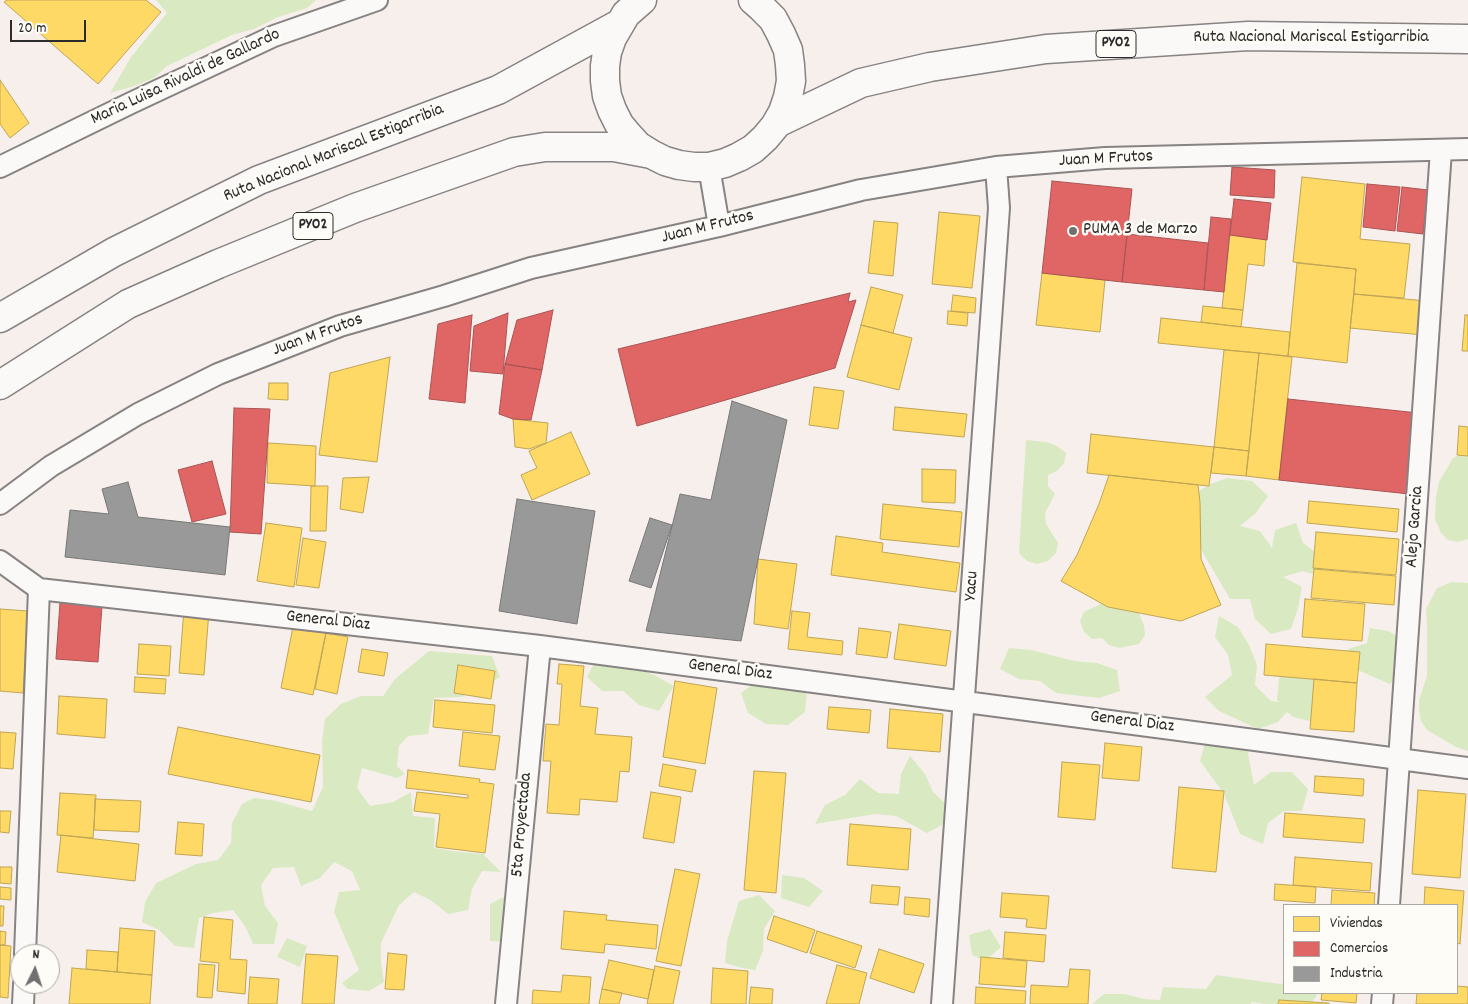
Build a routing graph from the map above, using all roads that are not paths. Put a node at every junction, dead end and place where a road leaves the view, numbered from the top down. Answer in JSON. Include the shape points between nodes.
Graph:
{"nodes":[{"id":1,"x":377,"y":0,"type":"edge"},
{"id":2,"x":642,"y":0,"type":"edge"},
{"id":3,"x":753,"y":0,"type":"edge"},
{"id":4,"x":619,"y":24,"type":"junction"},
{"id":5,"x":1468,"y":39,"type":"edge"},
{"id":6,"x":777,"y":123,"type":"junction"},
{"id":7,"x":1468,"y":149,"type":"edge"},
{"id":8,"x":1441,"y":150,"type":"junction"},
{"id":9,"x":651,"y":154,"type":"junction"},
{"id":10,"x":0,"y":166,"type":"edge"},
{"id":11,"x":709,"y":167,"type":"junction"},
{"id":12,"x":996,"y":168,"type":"junction"},
{"id":13,"x":719,"y":226,"type":"junction"},
{"id":14,"x":0,"y":318,"type":"edge"},
{"id":15,"x":0,"y":385,"type":"edge"},
{"id":16,"x":0,"y":504,"type":"edge"},
{"id":17,"x":0,"y":561,"type":"edge"},
{"id":18,"x":39,"y":589,"type":"junction"},
{"id":19,"x":540,"y":646,"type":"junction"},
{"id":20,"x":964,"y":701,"type":"junction"},
{"id":21,"x":1400,"y":759,"type":"junction"},
{"id":22,"x":1468,"y":768,"type":"edge"},
{"id":23,"x":1389,"y":904,"type":"edge"},
{"id":24,"x":25,"y":944,"type":"edge"},
{"id":25,"x":506,"y":1004,"type":"edge"},
{"id":26,"x":942,"y":1004,"type":"edge"}],
"edges":[{"from":1,"to":10,"type":"street","name":"Maria Luisa Rivaldi de Gallardo","via":[[274,36]]},
{"from":2,"to":4,"type":"highway","number":"PY02"},
{"from":3,"to":6,"type":"highway","number":"PY02","via":[[773,19],[788,50],[791,81]]},
{"from":4,"to":9,"type":"highway","number":"PY02","via":[[607,52],[607,96],[619,124],[638,146]]},
{"from":4,"to":14,"type":"highway","name":"Ruta Nacional Mariscal Estigarribia","number":"PY02","via":[[498,90],[259,180],[114,252]]},
{"from":5,"to":6,"type":"highway","name":"Ruta Nacional Mariscal Estigarribia","number":"PY02","via":[[1248,36],[1046,49],[930,67],[862,83]]},
{"from":6,"to":11,"type":"highway","number":"PY02","via":[[753,149]]},
{"from":7,"to":8,"type":"street","name":"Juan M Frutos"},
{"from":8,"to":12,"type":"street","name":"Juan M Frutos","via":[[1105,158]]},
{"from":8,"to":21,"type":"street","name":"Alejo Garcia"},
{"from":9,"to":11,"type":"highway","number":"PY02","via":[[679,165]]},
{"from":9,"to":15,"type":"highway","number":"PY02","via":[[614,147],[514,152],[355,208],[128,304]]},
{"from":11,"to":13,"type":"street"},
{"from":12,"to":13,"type":"street","name":"Juan M Frutos","via":[[861,190]]},
{"from":12,"to":20,"type":"street","name":"Yacu","via":[[999,208]]},
{"from":13,"to":16,"type":"street","name":"Juan M Frutos","via":[[531,268],[340,326],[218,374],[138,414],[51,466]]},
{"from":17,"to":18,"type":"street","name":"General Diaz"},
{"from":18,"to":19,"type":"street","name":"General Diaz"},
{"from":18,"to":24,"type":"street"},
{"from":19,"to":20,"type":"street","name":"General Diaz"},
{"from":19,"to":25,"type":"street","name":"5ta Proyectada"},
{"from":20,"to":21,"type":"street","name":"General Diaz"},
{"from":20,"to":26,"type":"street","name":"Yacu"},
{"from":21,"to":22,"type":"street","name":"General Diaz"},
{"from":21,"to":23,"type":"street","name":"Alejo Garcia"}]}
